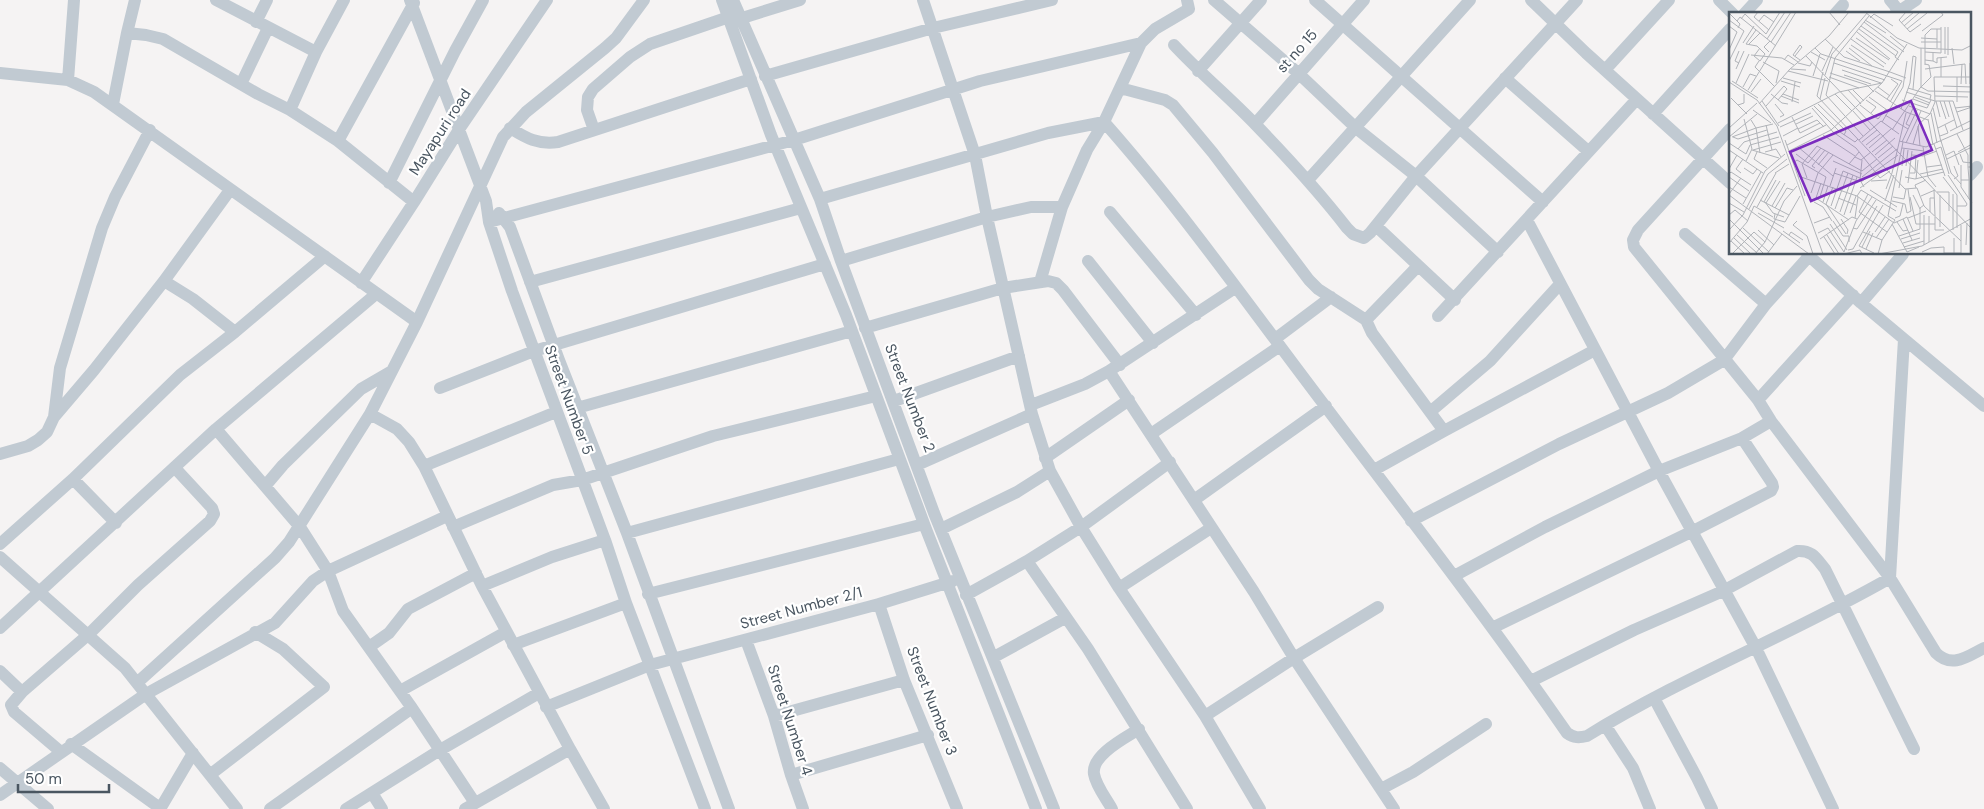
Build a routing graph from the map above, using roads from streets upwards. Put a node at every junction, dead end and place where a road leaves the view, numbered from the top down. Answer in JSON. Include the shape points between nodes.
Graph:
{"nodes":[{"id":1,"x":74,"y":0,"type":"edge"},
{"id":2,"x":135,"y":0,"type":"edge"},
{"id":3,"x":216,"y":0,"type":"edge"},
{"id":4,"x":267,"y":0,"type":"edge"},
{"id":5,"x":344,"y":0,"type":"edge"},
{"id":6,"x":484,"y":0,"type":"edge"},
{"id":7,"x":547,"y":0,"type":"edge"},
{"id":8,"x":644,"y":0,"type":"edge"},
{"id":9,"x":722,"y":0,"type":"edge"},
{"id":10,"x":733,"y":0,"type":"edge"},
{"id":11,"x":800,"y":0,"type":"edge"},
{"id":12,"x":923,"y":0,"type":"edge"},
{"id":13,"x":1052,"y":0,"type":"edge"},
{"id":14,"x":1187,"y":0,"type":"edge"},
{"id":15,"x":1214,"y":0,"type":"edge"},
{"id":16,"x":1260,"y":0,"type":"edge"},
{"id":17,"x":1316,"y":0,"type":"edge"},
{"id":18,"x":1364,"y":0,"type":"edge"},
{"id":19,"x":1470,"y":0,"type":"edge"},
{"id":20,"x":1531,"y":0,"type":"edge"},
{"id":21,"x":1577,"y":0,"type":"edge"},
{"id":22,"x":1669,"y":0,"type":"edge"},
{"id":23,"x":1720,"y":0,"type":"edge"},
{"id":24,"x":1758,"y":0,"type":"edge"},
{"id":25,"x":1890,"y":0,"type":"edge"},
{"id":26,"x":1916,"y":0,"type":"edge"},
{"id":27,"x":412,"y":2,"type":"edge"},
{"id":28,"x":1731,"y":12,"type":"edge"},
{"id":29,"x":1746,"y":12,"type":"edge"},
{"id":30,"x":1897,"y":12,"type":"edge"},
{"id":31,"x":1899,"y":12,"type":"edge"},
{"id":32,"x":734,"y":18,"type":"junction"},
{"id":33,"x":256,"y":22,"type":"junction"},
{"id":34,"x":1240,"y":23,"type":"junction"},
{"id":35,"x":1555,"y":23,"type":"junction"},
{"id":36,"x":1343,"y":25,"type":"junction"},
{"id":37,"x":268,"y":28,"type":"junction"},
{"id":38,"x":933,"y":28,"type":"junction"},
{"id":39,"x":1729,"y":30,"type":"edge"},
{"id":40,"x":127,"y":33,"type":"junction"},
{"id":41,"x":1142,"y":43,"type":"junction"},
{"id":42,"x":1174,"y":45,"type":"dead end"},
{"id":43,"x":316,"y":52,"type":"junction"},
{"id":44,"x":1605,"y":70,"type":"junction"},
{"id":45,"x":1198,"y":71,"type":"junction"},
{"id":46,"x":0,"y":73,"type":"edge"},
{"id":47,"x":1298,"y":73,"type":"junction"},
{"id":48,"x":765,"y":76,"type":"junction"},
{"id":49,"x":1400,"y":76,"type":"junction"},
{"id":50,"x":1505,"y":78,"type":"junction"},
{"id":51,"x":440,"y":79,"type":"junction"},
{"id":52,"x":751,"y":79,"type":"junction"},
{"id":53,"x":68,"y":80,"type":"junction"},
{"id":54,"x":241,"y":84,"type":"junction"},
{"id":55,"x":1120,"y":88,"type":"junction"},
{"id":56,"x":953,"y":90,"type":"junction"},
{"id":57,"x":1637,"y":99,"type":"junction"},
{"id":58,"x":113,"y":104,"type":"junction"},
{"id":59,"x":290,"y":110,"type":"junction"},
{"id":60,"x":1653,"y":114,"type":"junction"},
{"id":61,"x":1104,"y":122,"type":"junction"},
{"id":62,"x":1255,"y":124,"type":"junction"},
{"id":63,"x":460,"y":128,"type":"junction"},
{"id":64,"x":510,"y":128,"type":"junction"},
{"id":65,"x":1356,"y":128,"type":"junction"},
{"id":66,"x":1459,"y":129,"type":"junction"},
{"id":67,"x":150,"y":130,"type":"junction"},
{"id":68,"x":594,"y":130,"type":"junction"},
{"id":69,"x":1729,"y":130,"type":"edge"},
{"id":70,"x":794,"y":140,"type":"junction"},
{"id":71,"x":338,"y":141,"type":"junction"},
{"id":72,"x":775,"y":145,"type":"junction"},
{"id":73,"x":1588,"y":152,"type":"junction"},
{"id":74,"x":975,"y":154,"type":"junction"},
{"id":75,"x":1703,"y":160,"type":"junction"},
{"id":76,"x":1416,"y":176,"type":"junction"},
{"id":77,"x":1308,"y":180,"type":"junction"},
{"id":78,"x":389,"y":182,"type":"junction"},
{"id":79,"x":1729,"y":182,"type":"edge"},
{"id":80,"x":480,"y":185,"type":"junction"},
{"id":81,"x":230,"y":190,"type":"junction"},
{"id":82,"x":820,"y":200,"type":"junction"},
{"id":83,"x":486,"y":201,"type":"junction"},
{"id":84,"x":414,"y":202,"type":"junction"},
{"id":85,"x":1543,"y":202,"type":"junction"},
{"id":86,"x":1062,"y":207,"type":"junction"},
{"id":87,"x":801,"y":208,"type":"junction"},
{"id":88,"x":1110,"y":212,"type":"dead end"},
{"id":89,"x":987,"y":217,"type":"junction"},
{"id":90,"x":504,"y":218,"type":"junction"},
{"id":91,"x":1527,"y":220,"type":"junction"},
{"id":92,"x":489,"y":222,"type":"junction"},
{"id":93,"x":1376,"y":226,"type":"junction"},
{"id":94,"x":1686,"y":234,"type":"dead end"},
{"id":95,"x":1498,"y":252,"type":"junction"},
{"id":96,"x":1808,"y":255,"type":"edge"},
{"id":97,"x":1810,"y":255,"type":"edge"},
{"id":98,"x":1902,"y":255,"type":"edge"},
{"id":99,"x":325,"y":256,"type":"junction"},
{"id":100,"x":841,"y":261,"type":"junction"},
{"id":101,"x":1088,"y":261,"type":"dead end"},
{"id":102,"x":825,"y":264,"type":"junction"},
{"id":103,"x":1418,"y":266,"type":"junction"},
{"id":104,"x":164,"y":281,"type":"junction"},
{"id":105,"x":530,"y":282,"type":"junction"},
{"id":106,"x":1040,"y":282,"type":"junction"},
{"id":107,"x":361,"y":283,"type":"junction"},
{"id":108,"x":1560,"y":284,"type":"junction"},
{"id":109,"x":1002,"y":288,"type":"junction"},
{"id":110,"x":1235,"y":288,"type":"junction"},
{"id":111,"x":376,"y":294,"type":"junction"},
{"id":112,"x":1331,"y":297,"type":"junction"},
{"id":113,"x":1857,"y":299,"type":"junction"},
{"id":114,"x":1455,"y":300,"type":"junction"},
{"id":115,"x":1766,"y":304,"type":"junction"},
{"id":116,"x":1196,"y":315,"type":"junction"},
{"id":117,"x":1438,"y":316,"type":"dead end"},
{"id":118,"x":1366,"y":320,"type":"junction"},
{"id":119,"x":416,"y":322,"type":"junction"},
{"id":120,"x":865,"y":328,"type":"junction"},
{"id":121,"x":852,"y":331,"type":"junction"},
{"id":122,"x":235,"y":332,"type":"junction"},
{"id":123,"x":1904,"y":339,"type":"junction"},
{"id":124,"x":1153,"y":343,"type":"junction"},
{"id":125,"x":1277,"y":343,"type":"junction"},
{"id":126,"x":554,"y":346,"type":"junction"},
{"id":127,"x":1594,"y":350,"type":"junction"},
{"id":128,"x":534,"y":351,"type":"junction"},
{"id":129,"x":1019,"y":356,"type":"junction"},
{"id":130,"x":1724,"y":360,"type":"junction"},
{"id":131,"x":1114,"y":368,"type":"junction"},
{"id":132,"x":392,"y":371,"type":"junction"},
{"id":133,"x":440,"y":388,"type":"dead end"},
{"id":134,"x":876,"y":396,"type":"junction"},
{"id":135,"x":894,"y":400,"type":"junction"},
{"id":136,"x":1129,"y":400,"type":"junction"},
{"id":137,"x":1758,"y":400,"type":"junction"},
{"id":138,"x":1326,"y":406,"type":"junction"},
{"id":139,"x":1984,"y":406,"type":"edge"},
{"id":140,"x":577,"y":408,"type":"junction"},
{"id":141,"x":1031,"y":410,"type":"junction"},
{"id":142,"x":1628,"y":410,"type":"junction"},
{"id":143,"x":556,"y":412,"type":"junction"},
{"id":144,"x":1430,"y":412,"type":"junction"},
{"id":145,"x":370,"y":414,"type":"junction"},
{"id":146,"x":54,"y":417,"type":"junction"},
{"id":147,"x":1771,"y":421,"type":"junction"},
{"id":148,"x":216,"y":429,"type":"junction"},
{"id":149,"x":1444,"y":431,"type":"junction"},
{"id":150,"x":1151,"y":434,"type":"junction"},
{"id":151,"x":1742,"y":438,"type":"junction"},
{"id":152,"x":0,"y":454,"type":"edge"},
{"id":153,"x":899,"y":458,"type":"junction"},
{"id":154,"x":1045,"y":458,"type":"junction"},
{"id":155,"x":1170,"y":462,"type":"junction"},
{"id":156,"x":917,"y":465,"type":"junction"},
{"id":157,"x":424,"y":466,"type":"junction"},
{"id":158,"x":175,"y":468,"type":"junction"},
{"id":159,"x":1374,"y":470,"type":"junction"},
{"id":160,"x":1050,"y":471,"type":"junction"},
{"id":161,"x":1659,"y":471,"type":"junction"},
{"id":162,"x":603,"y":473,"type":"junction"},
{"id":163,"x":73,"y":479,"type":"junction"},
{"id":164,"x":582,"y":480,"type":"junction"},
{"id":165,"x":266,"y":485,"type":"junction"},
{"id":166,"x":1194,"y":500,"type":"junction"},
{"id":167,"x":1412,"y":521,"type":"junction"},
{"id":168,"x":450,"y":522,"type":"junction"},
{"id":169,"x":116,"y":523,"type":"junction"},
{"id":170,"x":924,"y":524,"type":"junction"},
{"id":171,"x":300,"y":527,"type":"junction"},
{"id":172,"x":1081,"y":527,"type":"junction"},
{"id":173,"x":1210,"y":528,"type":"junction"},
{"id":174,"x":941,"y":529,"type":"junction"},
{"id":175,"x":1693,"y":531,"type":"junction"},
{"id":176,"x":627,"y":533,"type":"junction"},
{"id":177,"x":605,"y":540,"type":"junction"},
{"id":178,"x":0,"y":544,"type":"edge"},
{"id":179,"x":0,"y":557,"type":"edge"},
{"id":180,"x":1026,"y":561,"type":"junction"},
{"id":181,"x":328,"y":571,"type":"junction"},
{"id":182,"x":476,"y":573,"type":"junction"},
{"id":183,"x":1454,"y":576,"type":"junction"},
{"id":184,"x":959,"y":578,"type":"junction"},
{"id":185,"x":1890,"y":578,"type":"junction"},
{"id":186,"x":947,"y":584,"type":"junction"},
{"id":187,"x":482,"y":586,"type":"junction"},
{"id":188,"x":1119,"y":588,"type":"junction"},
{"id":189,"x":1723,"y":590,"type":"junction"},
{"id":190,"x":40,"y":592,"type":"junction"},
{"id":191,"x":648,"y":594,"type":"junction"},
{"id":192,"x":966,"y":595,"type":"junction"},
{"id":193,"x":626,"y":603,"type":"junction"},
{"id":194,"x":879,"y":604,"type":"junction"},
{"id":195,"x":1843,"y":606,"type":"junction"},
{"id":196,"x":1378,"y":607,"type":"dead end"},
{"id":197,"x":1065,"y":618,"type":"junction"},
{"id":198,"x":0,"y":628,"type":"edge"},
{"id":199,"x":1492,"y":628,"type":"junction"},
{"id":200,"x":255,"y":632,"type":"junction"},
{"id":201,"x":506,"y":632,"type":"junction"},
{"id":202,"x":89,"y":634,"type":"junction"},
{"id":203,"x":746,"y":640,"type":"junction"},
{"id":204,"x":513,"y":645,"type":"junction"},
{"id":205,"x":369,"y":647,"type":"junction"},
{"id":206,"x":1756,"y":648,"type":"junction"},
{"id":207,"x":1984,"y":648,"type":"edge"},
{"id":208,"x":994,"y":657,"type":"junction"},
{"id":209,"x":1294,"y":658,"type":"junction"},
{"id":210,"x":673,"y":660,"type":"junction"},
{"id":211,"x":650,"y":665,"type":"junction"},
{"id":212,"x":0,"y":671,"type":"edge"},
{"id":213,"x":904,"y":680,"type":"junction"},
{"id":214,"x":1531,"y":681,"type":"junction"},
{"id":215,"x":138,"y":682,"type":"junction"},
{"id":216,"x":400,"y":691,"type":"junction"},
{"id":217,"x":22,"y":692,"type":"junction"},
{"id":218,"x":539,"y":693,"type":"junction"},
{"id":219,"x":146,"y":694,"type":"junction"},
{"id":220,"x":1654,"y":698,"type":"junction"},
{"id":221,"x":546,"y":707,"type":"junction"},
{"id":222,"x":412,"y":708,"type":"junction"},
{"id":223,"x":774,"y":716,"type":"junction"},
{"id":224,"x":1205,"y":716,"type":"junction"},
{"id":225,"x":1486,"y":724,"type":"dead end"},
{"id":226,"x":1605,"y":725,"type":"junction"},
{"id":227,"x":1139,"y":729,"type":"junction"},
{"id":228,"x":928,"y":735,"type":"junction"},
{"id":229,"x":66,"y":748,"type":"junction"},
{"id":230,"x":570,"y":749,"type":"junction"},
{"id":231,"x":1914,"y":749,"type":"dead end"},
{"id":232,"x":440,"y":750,"type":"junction"},
{"id":233,"x":193,"y":753,"type":"junction"},
{"id":234,"x":0,"y":768,"type":"edge"},
{"id":235,"x":211,"y":774,"type":"junction"},
{"id":236,"x":791,"y":775,"type":"junction"},
{"id":237,"x":17,"y":783,"type":"junction"},
{"id":238,"x":1381,"y":789,"type":"junction"},
{"id":239,"x":372,"y":792,"type":"junction"},
{"id":240,"x":0,"y":795,"type":"edge"},
{"id":241,"x":470,"y":806,"type":"edge"},
{"id":242,"x":160,"y":808,"type":"edge"},
{"id":243,"x":48,"y":809,"type":"edge"},
{"id":244,"x":236,"y":809,"type":"edge"},
{"id":245,"x":270,"y":809,"type":"edge"},
{"id":246,"x":346,"y":809,"type":"edge"},
{"id":247,"x":382,"y":809,"type":"edge"},
{"id":248,"x":604,"y":809,"type":"edge"},
{"id":249,"x":705,"y":809,"type":"edge"},
{"id":250,"x":729,"y":809,"type":"edge"},
{"id":251,"x":803,"y":809,"type":"edge"},
{"id":252,"x":957,"y":809,"type":"edge"},
{"id":253,"x":1036,"y":809,"type":"edge"},
{"id":254,"x":1054,"y":809,"type":"edge"},
{"id":255,"x":1112,"y":809,"type":"edge"},
{"id":256,"x":1187,"y":809,"type":"edge"},
{"id":257,"x":1260,"y":809,"type":"edge"},
{"id":258,"x":1394,"y":809,"type":"edge"},
{"id":259,"x":1650,"y":809,"type":"edge"},
{"id":260,"x":1712,"y":809,"type":"edge"},
{"id":261,"x":1834,"y":809,"type":"edge"}],
"edges":[{"from":1,"to":53,"type":"street"},
{"from":2,"to":40,"type":"street"},
{"from":3,"to":33,"type":"street"},
{"from":4,"to":33,"type":"street"},
{"from":5,"to":43,"type":"street"},
{"from":6,"to":51,"type":"street"},
{"from":7,"to":63,"type":"street","name":"Mayapuri road"},
{"from":8,"to":64,"type":"street","via":[[616,38]]},
{"from":9,"to":32,"type":"street"},
{"from":10,"to":32,"type":"street","name":"Street Number 2"},
{"from":11,"to":32,"type":"street"},
{"from":12,"to":38,"type":"street"},
{"from":13,"to":38,"type":"street"},
{"from":14,"to":41,"type":"street","via":[[1189,9],[1155,29]]},
{"from":15,"to":34,"type":"street"},
{"from":16,"to":34,"type":"street"},
{"from":17,"to":36,"type":"street"},
{"from":18,"to":36,"type":"street","name":"st no 15"},
{"from":19,"to":49,"type":"street"},
{"from":20,"to":35,"type":"street"},
{"from":21,"to":35,"type":"street"},
{"from":22,"to":44,"type":"street"},
{"from":23,"to":28,"type":"street"},
{"from":24,"to":29,"type":"street"},
{"from":25,"to":30,"type":"street"},
{"from":26,"to":31,"type":"street"},
{"from":27,"to":51,"type":"street","name":"Street Number 5"},
{"from":27,"to":71,"type":"street"},
{"from":32,"to":48,"type":"street","name":"Street Number 2"},
{"from":32,"to":52,"type":"street"},
{"from":32,"to":68,"type":"street","via":[[650,44],[630,56],[588,97],[587,110]]},
{"from":33,"to":37,"type":"street"},
{"from":34,"to":45,"type":"street"},
{"from":34,"to":47,"type":"street"},
{"from":35,"to":44,"type":"street"},
{"from":35,"to":50,"type":"street"},
{"from":36,"to":47,"type":"street","name":"st no 15"},
{"from":36,"to":49,"type":"street"},
{"from":37,"to":43,"type":"street"},
{"from":37,"to":54,"type":"street"},
{"from":38,"to":48,"type":"street"},
{"from":38,"to":56,"type":"street"},
{"from":39,"to":60,"type":"street"},
{"from":40,"to":54,"type":"street","via":[[162,39]]},
{"from":40,"to":58,"type":"street"},
{"from":41,"to":55,"type":"street"},
{"from":41,"to":56,"type":"street"},
{"from":42,"to":45,"type":"street"},
{"from":43,"to":59,"type":"street"},
{"from":44,"to":57,"type":"street"},
{"from":45,"to":62,"type":"street"},
{"from":46,"to":53,"type":"street"},
{"from":47,"to":62,"type":"street","name":"st no 15"},
{"from":47,"to":65,"type":"street"},
{"from":48,"to":70,"type":"street","name":"Street Number 2"},
{"from":49,"to":65,"type":"street"},
{"from":49,"to":66,"type":"street"},
{"from":50,"to":66,"type":"street"},
{"from":50,"to":73,"type":"street"},
{"from":51,"to":63,"type":"street","name":"Street Number 5"},
{"from":51,"to":78,"type":"street"},
{"from":52,"to":68,"type":"street"},
{"from":52,"to":72,"type":"street"},
{"from":53,"to":58,"type":"street"},
{"from":54,"to":59,"type":"street"},
{"from":55,"to":61,"type":"street"},
{"from":55,"to":112,"type":"street","via":[[1166,100],[1173,105],[1213,152],[1309,280]]},
{"from":56,"to":70,"type":"street"},
{"from":56,"to":74,"type":"street"},
{"from":57,"to":60,"type":"street"},
{"from":57,"to":73,"type":"street"},
{"from":58,"to":67,"type":"street"},
{"from":59,"to":71,"type":"street"},
{"from":60,"to":75,"type":"street"},
{"from":61,"to":74,"type":"street","via":[[1048,133]]},
{"from":61,"to":86,"type":"street","via":[[1087,150]]},
{"from":61,"to":110,"type":"street","via":[[1146,171]]},
{"from":62,"to":77,"type":"street"},
{"from":63,"to":80,"type":"street","name":"Street Number 5"},
{"from":63,"to":84,"type":"street","name":"Mayapuri road"},
{"from":64,"to":68,"type":"street","via":[[529,140],[547,144]]},
{"from":64,"to":80,"type":"street","via":[[493,154]]},
{"from":65,"to":76,"type":"street"},
{"from":65,"to":77,"type":"street"},
{"from":66,"to":76,"type":"street"},
{"from":66,"to":85,"type":"street"},
{"from":67,"to":81,"type":"street"},
{"from":67,"to":146,"type":"street","via":[[102,228],[60,368]]},
{"from":69,"to":75,"type":"street"},
{"from":70,"to":72,"type":"street"},
{"from":70,"to":82,"type":"street","name":"Street Number 2"},
{"from":71,"to":78,"type":"street"},
{"from":72,"to":87,"type":"street"},
{"from":72,"to":90,"type":"street"},
{"from":73,"to":85,"type":"street"},
{"from":74,"to":82,"type":"street"},
{"from":74,"to":89,"type":"street"},
{"from":75,"to":79,"type":"street"},
{"from":75,"to":130,"type":"street","via":[[1638,230],[1633,244]]},
{"from":76,"to":93,"type":"street"},
{"from":76,"to":95,"type":"street"},
{"from":77,"to":93,"type":"street","via":[[1353,234],[1364,238]]},
{"from":78,"to":84,"type":"street"},
{"from":80,"to":83,"type":"street","name":"Street Number 5"},
{"from":80,"to":119,"type":"street"},
{"from":81,"to":99,"type":"street"},
{"from":81,"to":104,"type":"street"},
{"from":82,"to":100,"type":"street","name":"Street Number 2"},
{"from":83,"to":90,"type":"street"},
{"from":83,"to":92,"type":"street","name":"Street Number 5"},
{"from":84,"to":107,"type":"street","name":"Mayapuri road"},
{"from":85,"to":91,"type":"street"},
{"from":86,"to":89,"type":"street","via":[[1031,208]]},
{"from":86,"to":106,"type":"street"},
{"from":87,"to":102,"type":"street"},
{"from":87,"to":105,"type":"street"},
{"from":88,"to":116,"type":"street"},
{"from":89,"to":100,"type":"street"},
{"from":89,"to":109,"type":"street"},
{"from":90,"to":92,"type":"street"},
{"from":90,"to":105,"type":"street"},
{"from":91,"to":95,"type":"street"},
{"from":91,"to":108,"type":"street"},
{"from":92,"to":128,"type":"street","name":"Street Number 5"},
{"from":93,"to":103,"type":"street"},
{"from":94,"to":115,"type":"street"},
{"from":95,"to":114,"type":"street"},
{"from":96,"to":115,"type":"street"},
{"from":97,"to":113,"type":"street"},
{"from":98,"to":113,"type":"street"},
{"from":99,"to":107,"type":"street"},
{"from":99,"to":122,"type":"street"},
{"from":100,"to":120,"type":"street","name":"Street Number 2"},
{"from":101,"to":124,"type":"street"},
{"from":102,"to":121,"type":"street"},
{"from":102,"to":126,"type":"street"},
{"from":103,"to":114,"type":"street"},
{"from":103,"to":118,"type":"street"},
{"from":104,"to":122,"type":"street"},
{"from":104,"to":146,"type":"street"},
{"from":105,"to":126,"type":"street"},
{"from":106,"to":109,"type":"street"},
{"from":106,"to":131,"type":"street","via":[[1056,283],[1063,290]]},
{"from":107,"to":111,"type":"street"},
{"from":108,"to":127,"type":"street"},
{"from":108,"to":144,"type":"street","via":[[1490,361]]},
{"from":109,"to":120,"type":"street"},
{"from":109,"to":129,"type":"street"},
{"from":110,"to":116,"type":"street"},
{"from":110,"to":125,"type":"street"},
{"from":111,"to":119,"type":"street"},
{"from":111,"to":148,"type":"street"},
{"from":112,"to":118,"type":"street"},
{"from":112,"to":125,"type":"street"},
{"from":113,"to":123,"type":"street"},
{"from":113,"to":137,"type":"street"},
{"from":114,"to":117,"type":"street"},
{"from":115,"to":130,"type":"street"},
{"from":116,"to":124,"type":"street"},
{"from":118,"to":144,"type":"street"},
{"from":119,"to":132,"type":"street"},
{"from":120,"to":135,"type":"street","name":"Street Number 2"},
{"from":121,"to":134,"type":"street"},
{"from":121,"to":140,"type":"street"},
{"from":122,"to":163,"type":"street","via":[[180,375]]},
{"from":123,"to":139,"type":"street"},
{"from":123,"to":185,"type":"street"},
{"from":124,"to":131,"type":"street"},
{"from":125,"to":138,"type":"street"},
{"from":125,"to":150,"type":"street"},
{"from":126,"to":128,"type":"street"},
{"from":126,"to":140,"type":"street"},
{"from":127,"to":142,"type":"street"},
{"from":127,"to":149,"type":"street"},
{"from":128,"to":133,"type":"street"},
{"from":128,"to":143,"type":"street","name":"Street Number 5"},
{"from":129,"to":135,"type":"street"},
{"from":129,"to":141,"type":"street"},
{"from":130,"to":137,"type":"street"},
{"from":130,"to":142,"type":"street","via":[[1668,393]]},
{"from":131,"to":136,"type":"street"},
{"from":131,"to":141,"type":"street"},
{"from":132,"to":145,"type":"street"},
{"from":132,"to":165,"type":"street","via":[[361,389]]},
{"from":134,"to":153,"type":"street"},
{"from":134,"to":162,"type":"street","via":[[713,436]]},
{"from":135,"to":156,"type":"street","name":"Street Number 2"},
{"from":136,"to":150,"type":"street"},
{"from":136,"to":154,"type":"street"},
{"from":137,"to":147,"type":"street"},
{"from":138,"to":159,"type":"street"},
{"from":138,"to":166,"type":"street"},
{"from":140,"to":162,"type":"street"},
{"from":141,"to":154,"type":"street"},
{"from":141,"to":156,"type":"street"},
{"from":142,"to":161,"type":"street"},
{"from":142,"to":167,"type":"street"},
{"from":143,"to":157,"type":"street"},
{"from":143,"to":164,"type":"street","name":"Street Number 5"},
{"from":144,"to":149,"type":"street"},
{"from":145,"to":157,"type":"street","via":[[397,429]]},
{"from":145,"to":171,"type":"street"},
{"from":146,"to":152,"type":"street","via":[[47,432],[38,440]]},
{"from":147,"to":151,"type":"street"},
{"from":147,"to":185,"type":"street"},
{"from":148,"to":158,"type":"street"},
{"from":148,"to":165,"type":"street"},
{"from":149,"to":159,"type":"street"},
{"from":150,"to":155,"type":"street"},
{"from":151,"to":161,"type":"street"},
{"from":151,"to":175,"type":"street","via":[[1773,487]]},
{"from":153,"to":170,"type":"street"},
{"from":153,"to":176,"type":"street"},
{"from":154,"to":160,"type":"street"},
{"from":155,"to":166,"type":"street"},
{"from":155,"to":172,"type":"street"},
{"from":156,"to":174,"type":"street","name":"Street Number 2"},
{"from":157,"to":168,"type":"street"},
{"from":158,"to":169,"type":"street"},
{"from":158,"to":202,"type":"street","via":[[214,514]]},
{"from":159,"to":167,"type":"street"},
{"from":160,"to":172,"type":"street"},
{"from":160,"to":174,"type":"street","via":[[1017,492]]},
{"from":161,"to":175,"type":"street"},
{"from":161,"to":183,"type":"street"},
{"from":162,"to":164,"type":"street"},
{"from":162,"to":176,"type":"street"},
{"from":163,"to":169,"type":"street"},
{"from":163,"to":178,"type":"street"},
{"from":164,"to":168,"type":"street","via":[[553,485]]},
{"from":164,"to":177,"type":"street","name":"Street Number 5"},
{"from":165,"to":171,"type":"street"},
{"from":166,"to":173,"type":"street"},
{"from":167,"to":183,"type":"street"},
{"from":168,"to":181,"type":"street"},
{"from":168,"to":182,"type":"street"},
{"from":169,"to":190,"type":"street"},
{"from":170,"to":186,"type":"street"},
{"from":170,"to":191,"type":"street"},
{"from":171,"to":181,"type":"street"},
{"from":171,"to":215,"type":"street","via":[[275,558]]},
{"from":172,"to":180,"type":"street"},
{"from":172,"to":188,"type":"street"},
{"from":173,"to":188,"type":"street"},
{"from":173,"to":209,"type":"street"},
{"from":174,"to":184,"type":"street","name":"Street Number 2"},
{"from":175,"to":189,"type":"street"},
{"from":175,"to":199,"type":"street"},
{"from":176,"to":191,"type":"street"},
{"from":177,"to":187,"type":"street","via":[[552,557]]},
{"from":177,"to":193,"type":"street","name":"Street Number 5"},
{"from":179,"to":190,"type":"street"},
{"from":180,"to":192,"type":"street"},
{"from":180,"to":197,"type":"street"},
{"from":181,"to":200,"type":"street","via":[[313,580],[274,623]]},
{"from":181,"to":205,"type":"street","via":[[343,611]]},
{"from":182,"to":187,"type":"street"},
{"from":182,"to":205,"type":"street","via":[[408,609],[389,633]]},
{"from":183,"to":199,"type":"street"},
{"from":184,"to":186,"type":"street","name":"Street Number 2/1"},
{"from":184,"to":192,"type":"street","name":"Street Number 2"},
{"from":185,"to":195,"type":"street"},
{"from":185,"to":207,"type":"street","via":[[1942,659],[1958,661]]},
{"from":186,"to":194,"type":"street","name":"Street Number 2/1"},
{"from":186,"to":253,"type":"street"},
{"from":187,"to":201,"type":"street"},
{"from":188,"to":224,"type":"street"},
{"from":189,"to":195,"type":"street","via":[[1797,551],[1806,550],[1824,569]]},
{"from":189,"to":206,"type":"street"},
{"from":189,"to":214,"type":"street"},
{"from":190,"to":198,"type":"street"},
{"from":190,"to":202,"type":"street"},
{"from":191,"to":210,"type":"street"},
{"from":192,"to":208,"type":"street","name":"Street Number 2"},
{"from":193,"to":204,"type":"street"},
{"from":193,"to":211,"type":"street","name":"Street Number 5"},
{"from":194,"to":203,"type":"street","name":"Street Number 2/1"},
{"from":194,"to":213,"type":"street","name":"Street Number 3"},
{"from":195,"to":206,"type":"street"},
{"from":195,"to":231,"type":"street"},
{"from":196,"to":209,"type":"street"},
{"from":197,"to":208,"type":"street"},
{"from":197,"to":227,"type":"street"},
{"from":199,"to":214,"type":"street"},
{"from":200,"to":219,"type":"street"},
{"from":200,"to":235,"type":"street","via":[[283,649],[324,688]]},
{"from":201,"to":204,"type":"street"},
{"from":201,"to":216,"type":"street"},
{"from":202,"to":215,"type":"street"},
{"from":202,"to":217,"type":"street"},
{"from":203,"to":210,"type":"street","name":"Street Number 2/1"},
{"from":203,"to":223,"type":"street","name":"Street Number 4"},
{"from":204,"to":218,"type":"street"},
{"from":205,"to":216,"type":"street"},
{"from":206,"to":220,"type":"street"},
{"from":206,"to":261,"type":"street"},
{"from":208,"to":254,"type":"street","name":"Street Number 2"},
{"from":209,"to":224,"type":"street"},
{"from":209,"to":238,"type":"street"},
{"from":210,"to":211,"type":"street","name":"Street Number 2/1"},
{"from":210,"to":250,"type":"street"},
{"from":211,"to":221,"type":"street","name":"Street Number 2/1"},
{"from":211,"to":249,"type":"street","name":"Street Number 5"},
{"from":212,"to":217,"type":"street"},
{"from":213,"to":223,"type":"street"},
{"from":213,"to":228,"type":"street","name":"Street Number 3"},
{"from":214,"to":226,"type":"street","via":[[1572,736],[1587,736]]},
{"from":215,"to":219,"type":"street"},
{"from":216,"to":222,"type":"street"},
{"from":217,"to":229,"type":"street","via":[[12,703],[12,709]]},
{"from":218,"to":221,"type":"street"},
{"from":218,"to":232,"type":"street"},
{"from":219,"to":229,"type":"street"},
{"from":219,"to":233,"type":"street"},
{"from":220,"to":226,"type":"street"},
{"from":220,"to":260,"type":"street"},
{"from":221,"to":230,"type":"street"},
{"from":222,"to":232,"type":"street"},
{"from":222,"to":245,"type":"street"},
{"from":223,"to":236,"type":"street","name":"Street Number 4"},
{"from":224,"to":257,"type":"street"},
{"from":225,"to":238,"type":"street"},
{"from":226,"to":259,"type":"street","via":[[1632,768]]},
{"from":227,"to":255,"type":"street","via":[[1107,750],[1095,766],[1096,781]]},
{"from":227,"to":256,"type":"street"},
{"from":228,"to":236,"type":"street"},
{"from":228,"to":252,"type":"street","name":"Street Number 3"},
{"from":229,"to":237,"type":"street"},
{"from":229,"to":242,"type":"street"},
{"from":230,"to":241,"type":"street"},
{"from":230,"to":248,"type":"street"},
{"from":232,"to":239,"type":"street"},
{"from":232,"to":241,"type":"street"},
{"from":233,"to":235,"type":"street"},
{"from":233,"to":242,"type":"street"},
{"from":234,"to":237,"type":"street"},
{"from":235,"to":244,"type":"street"},
{"from":236,"to":251,"type":"street","name":"Street Number 4"},
{"from":237,"to":240,"type":"street"},
{"from":237,"to":243,"type":"street"},
{"from":238,"to":258,"type":"street"},
{"from":239,"to":246,"type":"street"},
{"from":239,"to":247,"type":"street"}]}
